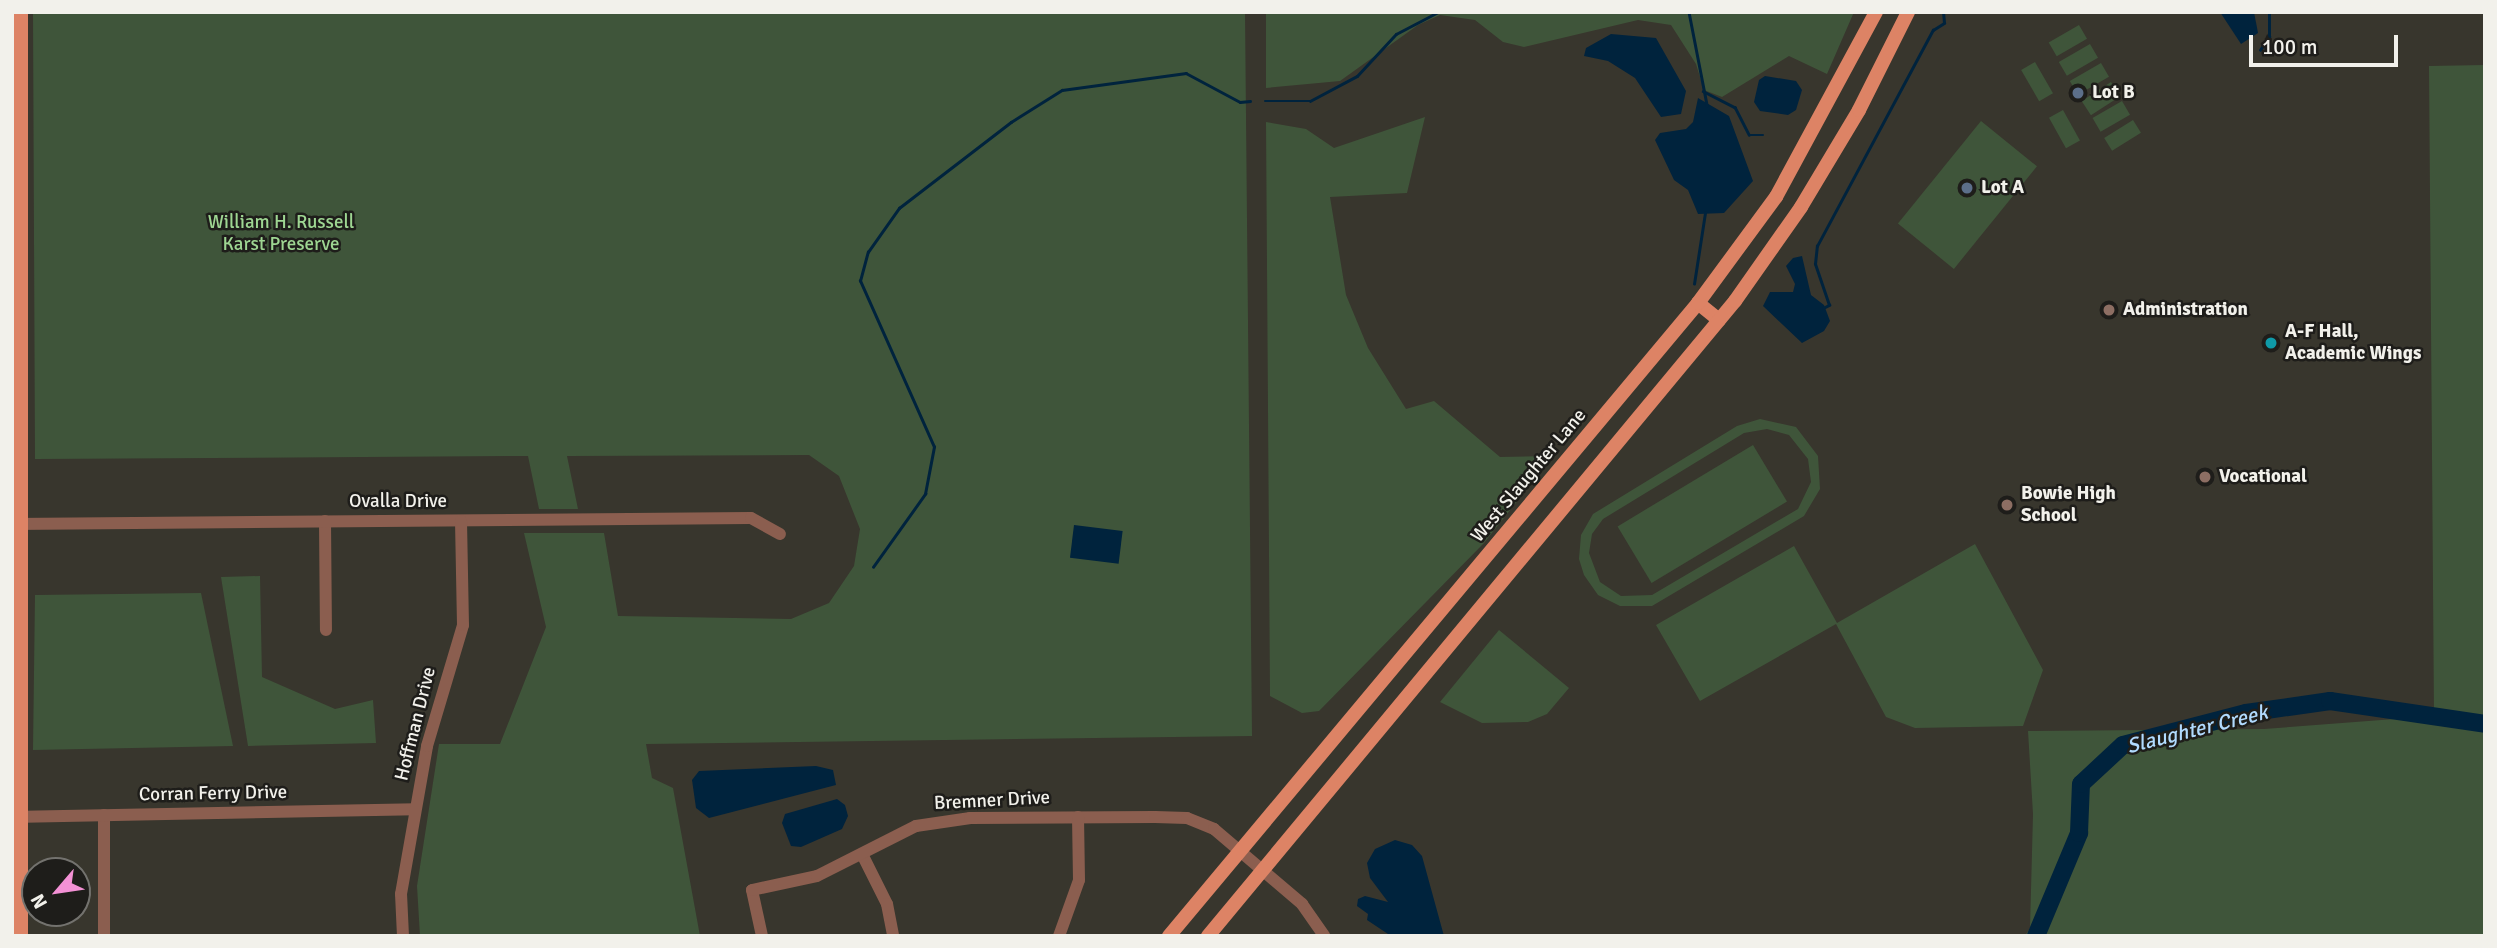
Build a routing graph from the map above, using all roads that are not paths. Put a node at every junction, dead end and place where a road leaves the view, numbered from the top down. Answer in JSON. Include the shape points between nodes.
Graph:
{"nodes":[{"id":1,"x":21,"y":12,"type":"edge"},
{"id":2,"x":1876,"y":12,"type":"edge"},
{"id":3,"x":1908,"y":12,"type":"edge"},
{"id":4,"x":1698,"y":303,"type":"junction"},
{"id":5,"x":1720,"y":320,"type":"junction"},
{"id":6,"x":17,"y":432,"type":"edge"},
{"id":7,"x":461,"y":521,"type":"junction"},
{"id":8,"x":325,"y":522,"type":"junction"},
{"id":9,"x":17,"y":524,"type":"edge"},
{"id":10,"x":780,"y":534,"type":"dead end"},
{"id":11,"x":326,"y":630,"type":"dead end"},
{"id":12,"x":415,"y":809,"type":"junction"},
{"id":13,"x":104,"y":815,"type":"junction"},
{"id":14,"x":17,"y":817,"type":"edge"},
{"id":15,"x":1078,"y":817,"type":"junction"},
{"id":16,"x":1242,"y":852,"type":"junction"},
{"id":17,"x":862,"y":854,"type":"junction"},
{"id":18,"x":1263,"y":870,"type":"junction"},
{"id":19,"x":21,"y":936,"type":"edge"},
{"id":20,"x":104,"y":936,"type":"edge"},
{"id":21,"x":403,"y":936,"type":"edge"},
{"id":22,"x":762,"y":936,"type":"edge"},
{"id":23,"x":893,"y":936,"type":"edge"},
{"id":24,"x":1059,"y":936,"type":"edge"},
{"id":25,"x":1169,"y":936,"type":"edge"},
{"id":26,"x":1208,"y":936,"type":"edge"},
{"id":27,"x":1324,"y":936,"type":"edge"}],
"edges":[{"from":1,"to":6,"type":"main road"},
{"from":2,"to":4,"type":"main road","name":"West Slaughter Lane","via":[[1776,197]]},
{"from":3,"to":5,"type":"main road","via":[[1859,110],[1801,207]]},
{"from":4,"to":5,"type":"main road"},
{"from":4,"to":16,"type":"main road","name":"West Slaughter Lane"},
{"from":5,"to":18,"type":"main road"},
{"from":6,"to":9,"type":"main road"},
{"from":7,"to":8,"type":"street","name":"Ovalla Drive"},
{"from":7,"to":10,"type":"street","name":"Ovalla Drive","via":[[751,518]]},
{"from":7,"to":12,"type":"street","name":"Hoffman Drive","via":[[463,625],[435,712]]},
{"from":8,"to":9,"type":"street","name":"Ovalla Drive"},
{"from":8,"to":11,"type":"street"},
{"from":9,"to":14,"type":"main road"},
{"from":12,"to":13,"type":"street","name":"Corran Ferry Drive"},
{"from":12,"to":21,"type":"street","name":"Hoffman Drive","via":[[401,894]]},
{"from":13,"to":14,"type":"street","name":"Corran Ferry Drive"},
{"from":13,"to":20,"type":"street"},
{"from":14,"to":19,"type":"main road"},
{"from":15,"to":16,"type":"street","name":"Bremner Drive","via":[[1187,818],[1214,830]]},
{"from":15,"to":17,"type":"street","name":"Bremner Drive","via":[[932,822]]},
{"from":15,"to":24,"type":"street","via":[[1079,880]]},
{"from":16,"to":18,"type":"street","name":"Bremner Drive"},
{"from":16,"to":25,"type":"main road","name":"West Slaughter Lane"},
{"from":17,"to":22,"type":"street","name":"Bremner Drive","via":[[817,876],[752,890]]},
{"from":17,"to":23,"type":"street","via":[[887,904]]},
{"from":18,"to":26,"type":"main road"},
{"from":18,"to":27,"type":"street","name":"Bremner Drive","via":[[1302,904]]}]}
